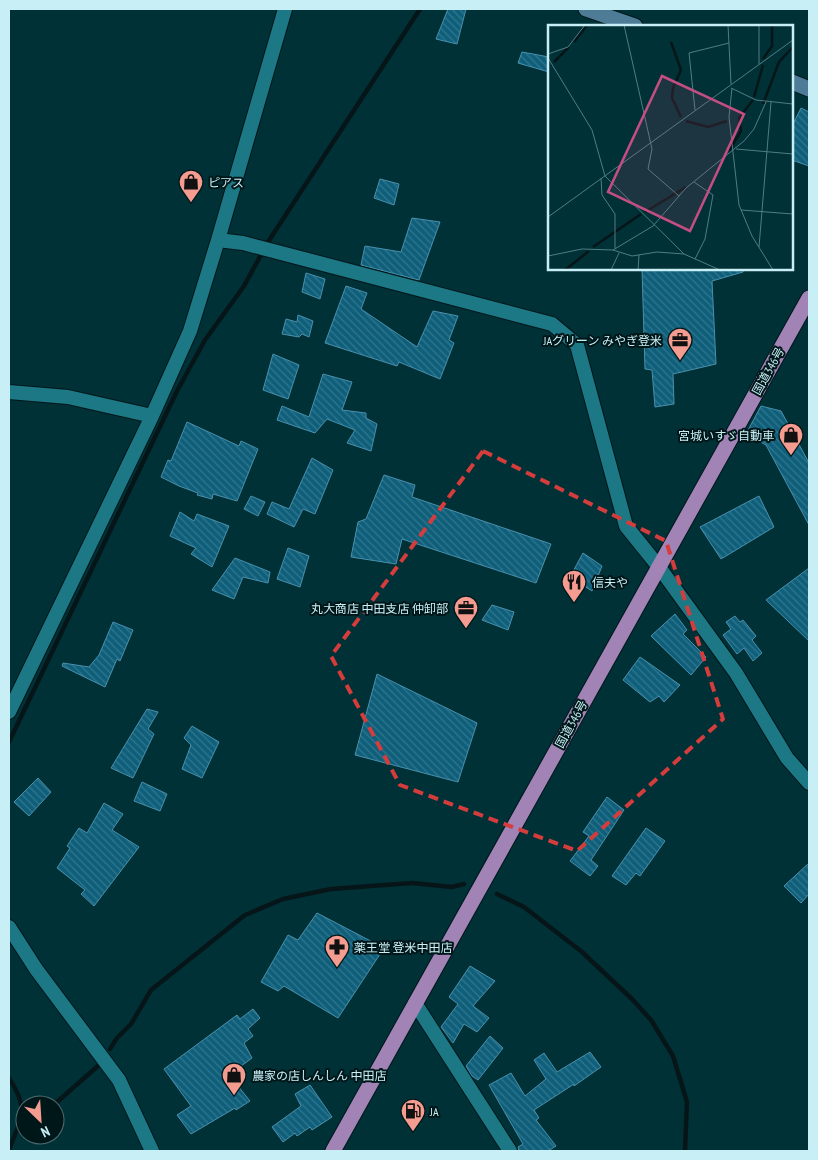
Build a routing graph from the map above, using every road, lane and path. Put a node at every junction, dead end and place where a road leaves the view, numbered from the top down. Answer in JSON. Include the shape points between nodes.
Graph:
{"nodes":[{"id":1,"x":286,"y":9,"type":"edge"},
{"id":2,"x":586,"y":9,"type":"edge"},
{"id":3,"x":632,"y":25,"type":"edge"},
{"id":4,"x":793,"y":82,"type":"edge"},
{"id":5,"x":809,"y":88,"type":"edge"},
{"id":6,"x":218,"y":240,"type":"junction"},
{"id":7,"x":809,"y":298,"type":"edge"},
{"id":8,"x":9,"y":392,"type":"edge"},
{"id":9,"x":152,"y":416,"type":"junction"},
{"id":10,"x":659,"y":566,"type":"junction"},
{"id":11,"x":9,"y":712,"type":"edge"},
{"id":12,"x":809,"y":783,"type":"edge"},
{"id":13,"x":9,"y":927,"type":"edge"},
{"id":14,"x":415,"y":1003,"type":"junction"},
{"id":15,"x":152,"y":1151,"type":"edge"},
{"id":16,"x":333,"y":1151,"type":"edge"},
{"id":17,"x":510,"y":1151,"type":"edge"}],
"edges":[{"from":1,"to":6,"type":"street"},
{"from":2,"to":3,"type":"main road"},
{"from":4,"to":5,"type":"main road"},
{"from":6,"to":9,"type":"street","via":[[190,330]]},
{"from":6,"to":10,"type":"street","via":[[243,243],[552,324],[577,345],[626,526]]},
{"from":7,"to":10,"type":"highway","name":"国道346号"},
{"from":8,"to":9,"type":"street","via":[[68,396]]},
{"from":9,"to":11,"type":"street"},
{"from":10,"to":12,"type":"street","via":[[736,673],[787,758]]},
{"from":10,"to":14,"type":"highway","name":"国道346号"},
{"from":13,"to":15,"type":"street","via":[[36,969],[119,1080]]},
{"from":14,"to":16,"type":"highway","name":"国道346号"},
{"from":14,"to":17,"type":"street"}]}
